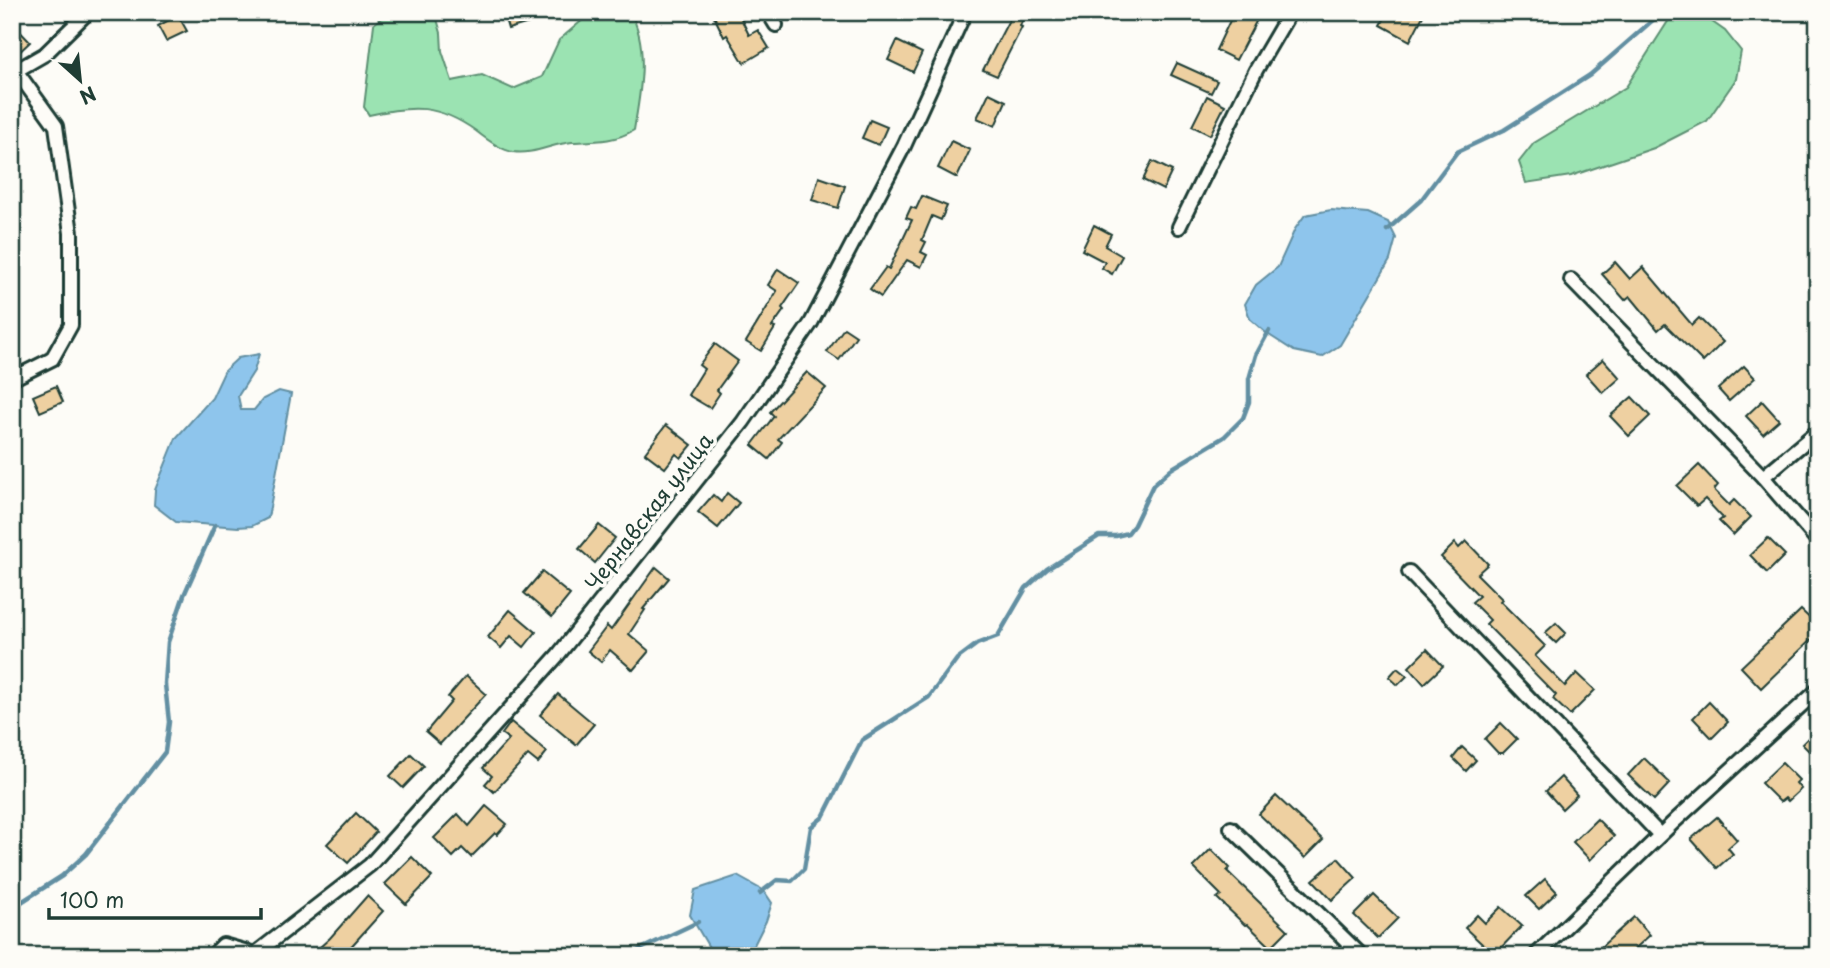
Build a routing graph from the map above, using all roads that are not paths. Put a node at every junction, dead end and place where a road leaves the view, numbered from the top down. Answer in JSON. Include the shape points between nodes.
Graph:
{"nodes":[{"id":1,"x":88,"y":12,"type":"edge"},
{"id":2,"x":768,"y":12,"type":"edge"},
{"id":3,"x":965,"y":12,"type":"edge"},
{"id":4,"x":1290,"y":12,"type":"edge"},
{"id":5,"x":776,"y":25,"type":"dead end"},
{"id":6,"x":14,"y":69,"type":"edge"},
{"id":7,"x":1179,"y":227,"type":"dead end"},
{"id":8,"x":1572,"y":280,"type":"dead end"},
{"id":9,"x":12,"y":379,"type":"edge"},
{"id":10,"x":1818,"y":431,"type":"edge"},
{"id":11,"x":1763,"y":477,"type":"junction"},
{"id":12,"x":1818,"y":541,"type":"edge"},
{"id":13,"x":1409,"y":572,"type":"dead end"},
{"id":14,"x":1818,"y":690,"type":"edge"},
{"id":15,"x":1231,"y":828,"type":"dead end"},
{"id":16,"x":1660,"y":835,"type":"junction"},
{"id":17,"x":255,"y":954,"type":"edge"},
{"id":18,"x":212,"y":956,"type":"edge"},
{"id":19,"x":1362,"y":956,"type":"edge"},
{"id":20,"x":1535,"y":956,"type":"edge"}],
"edges":[{"from":1,"to":6,"type":"street","via":[[45,54]]},
{"from":2,"to":5,"type":"street"},
{"from":3,"to":17,"type":"street","name":"Чернавская улица","via":[[904,146],[811,323],[743,422],[558,655],[370,865]]},
{"from":4,"to":7,"type":"street","via":[[1256,70]]},
{"from":6,"to":9,"type":"street","via":[[57,126],[71,233],[71,325],[52,359]]},
{"from":8,"to":11,"type":"street"},
{"from":10,"to":11,"type":"street"},
{"from":11,"to":12,"type":"street"},
{"from":13,"to":16,"type":"street"},
{"from":14,"to":16,"type":"street"},
{"from":15,"to":19,"type":"street"},
{"from":16,"to":20,"type":"street"},
{"from":17,"to":18,"type":"street","via":[[223,945]]}]}
